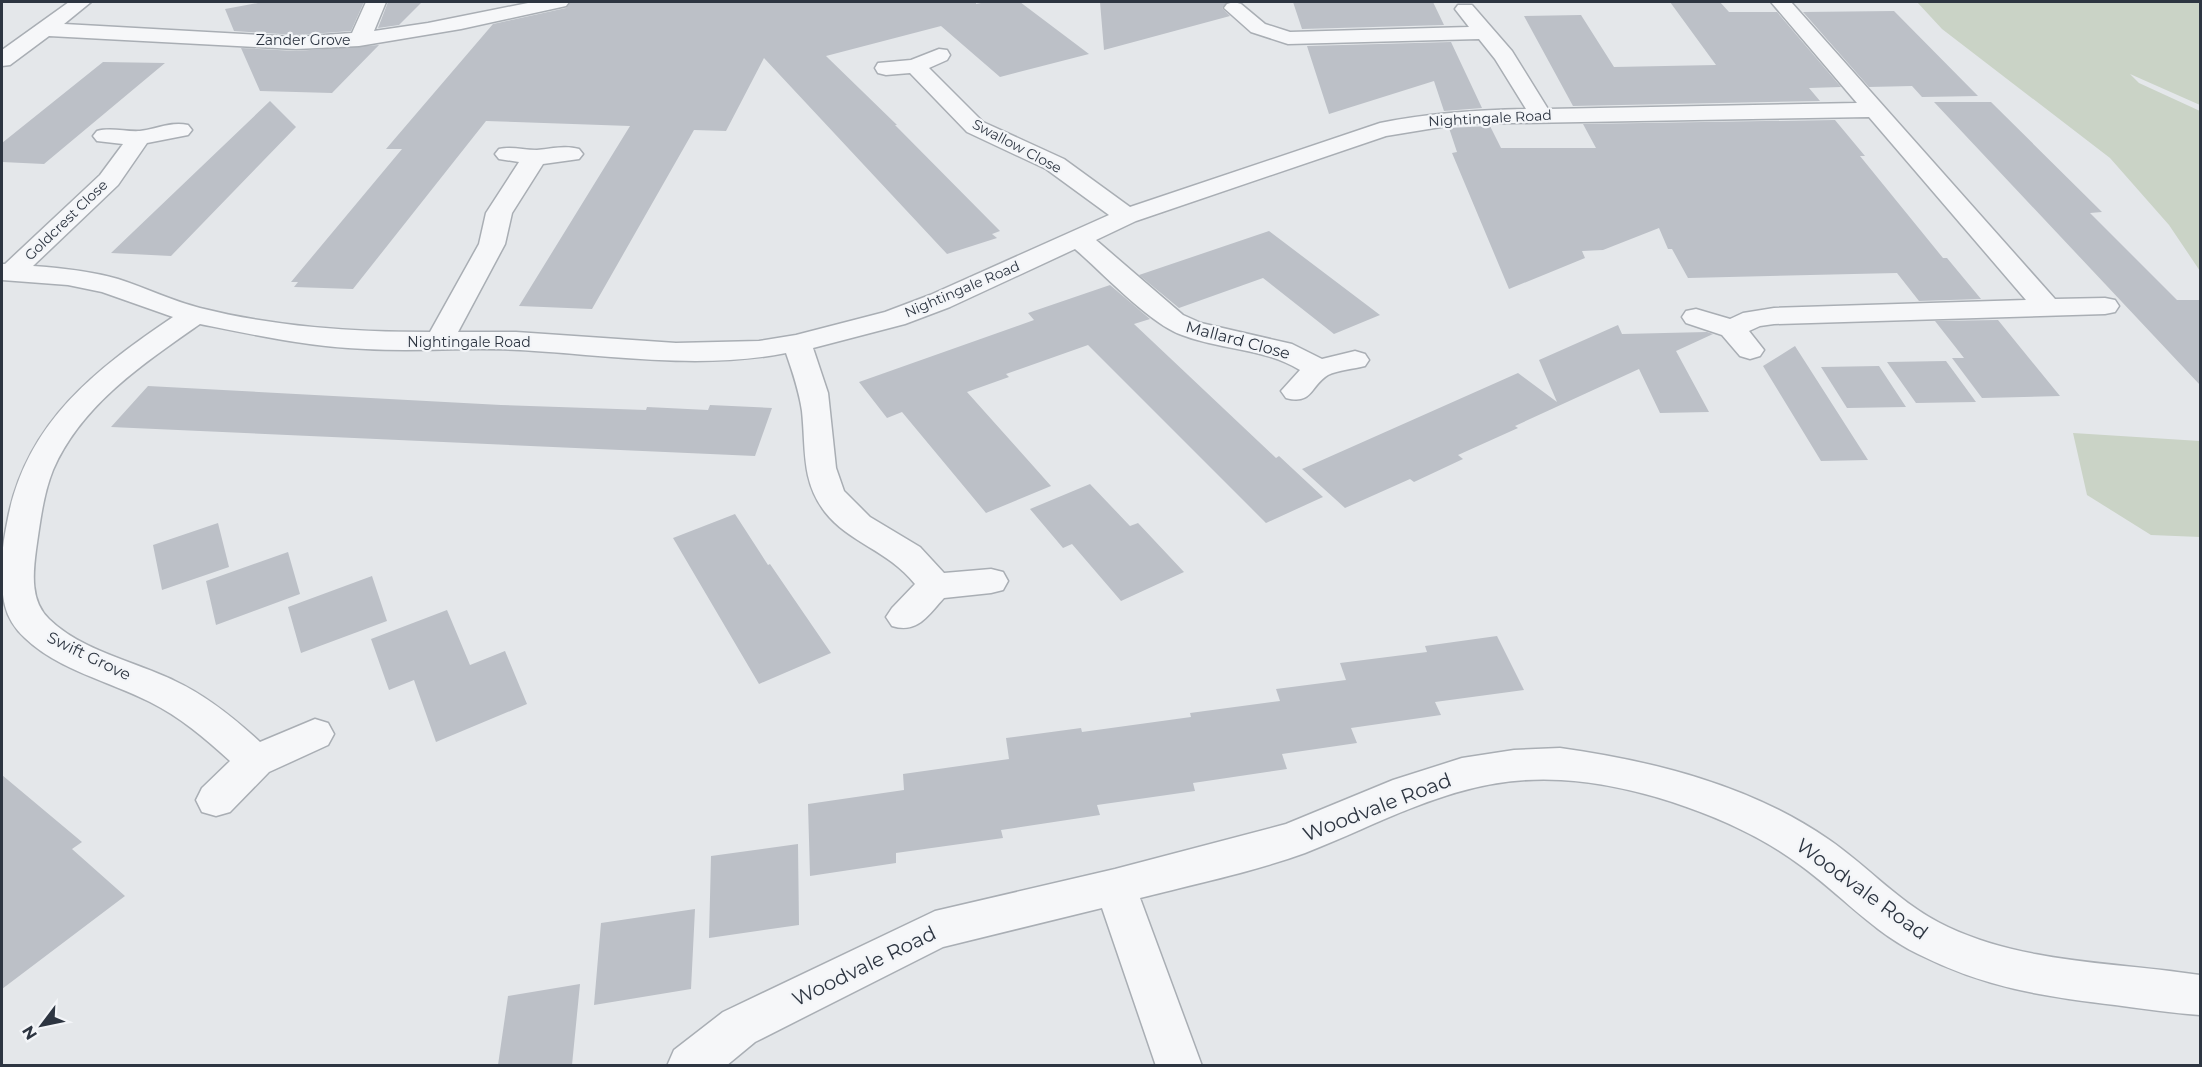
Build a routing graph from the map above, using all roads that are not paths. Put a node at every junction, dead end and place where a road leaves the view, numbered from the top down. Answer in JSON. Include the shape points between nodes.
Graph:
{"nodes":[{"id":1,"x":81,"y":2,"type":"edge"},
{"id":2,"x":376,"y":2,"type":"edge"},
{"id":3,"x":559,"y":2,"type":"edge"},
{"id":4,"x":1781,"y":2,"type":"edge"},
{"id":5,"x":1235,"y":7,"type":"dead end"},
{"id":6,"x":1465,"y":9,"type":"dead end"},
{"id":7,"x":44,"y":29,"type":"junction"},
{"id":8,"x":1485,"y":33,"type":"junction"},
{"id":9,"x":359,"y":40,"type":"junction"},
{"id":10,"x":939,"y":55,"type":"dead end"},
{"id":11,"x":2,"y":60,"type":"edge"},
{"id":12,"x":915,"y":66,"type":"junction"},
{"id":13,"x":886,"y":68,"type":"dead end"},
{"id":14,"x":1875,"y":110,"type":"junction"},
{"id":15,"x":1540,"y":114,"type":"junction"},
{"id":16,"x":180,"y":130,"type":"dead end"},
{"id":17,"x":105,"y":136,"type":"dead end"},
{"id":18,"x":139,"y":138,"type":"junction"},
{"id":19,"x":507,"y":154,"type":"dead end"},
{"id":20,"x":571,"y":154,"type":"dead end"},
{"id":21,"x":535,"y":157,"type":"junction"},
{"id":22,"x":1127,"y":216,"type":"junction"},
{"id":23,"x":1078,"y":238,"type":"junction"},
{"id":24,"x":7,"y":272,"type":"edge"},
{"id":25,"x":2046,"y":306,"type":"junction"},
{"id":26,"x":2105,"y":306,"type":"dead end"},
{"id":27,"x":195,"y":315,"type":"junction"},
{"id":28,"x":1696,"y":316,"type":"dead end"},
{"id":29,"x":1732,"y":329,"type":"junction"},
{"id":30,"x":440,"y":342,"type":"junction"},
{"id":31,"x":797,"y":343,"type":"junction"},
{"id":32,"x":1750,"y":350,"type":"dead end"},
{"id":33,"x":1355,"y":360,"type":"dead end"},
{"id":34,"x":1318,"y":369,"type":"junction"},
{"id":35,"x":1296,"y":391,"type":"dead end"},
{"id":36,"x":991,"y":581,"type":"dead end"},
{"id":37,"x":935,"y":586,"type":"junction"},
{"id":38,"x":904,"y":617,"type":"dead end"},
{"id":39,"x":315,"y":734,"type":"dead end"},
{"id":40,"x":255,"y":761,"type":"junction"},
{"id":41,"x":216,"y":800,"type":"dead end"},
{"id":42,"x":1115,"y":887,"type":"junction"},
{"id":43,"x":2200,"y":995,"type":"edge"},
{"id":44,"x":690,"y":1065,"type":"edge"},
{"id":45,"x":1179,"y":1065,"type":"edge"}],
"edges":[{"from":1,"to":7,"type":"street"},
{"from":2,"to":9,"type":"street"},
{"from":3,"to":9,"type":"street","name":"Zander Grove","via":[[421,32]]},
{"from":4,"to":14,"type":"street"},
{"from":5,"to":8,"type":"street","via":[[1258,28],[1288,38]]},
{"from":6,"to":8,"type":"street"},
{"from":7,"to":9,"type":"street","name":"Zander Grove","via":[[296,43]]},
{"from":7,"to":11,"type":"street"},
{"from":8,"to":15,"type":"street"},
{"from":10,"to":12,"type":"street"},
{"from":12,"to":13,"type":"street"},
{"from":12,"to":22,"type":"street","name":"Swallow Close","via":[[975,127],[1055,164]]},
{"from":14,"to":15,"type":"street","name":"Nightingale Road"},
{"from":14,"to":25,"type":"street"},
{"from":15,"to":22,"type":"street","name":"Nightingale Road","via":[[1459,117],[1380,130]]},
{"from":16,"to":18,"type":"street"},
{"from":17,"to":18,"type":"street"},
{"from":18,"to":24,"type":"street","name":"Goldcrest Close","via":[[109,180]]},
{"from":19,"to":21,"type":"street"},
{"from":20,"to":21,"type":"street"},
{"from":21,"to":30,"type":"street","via":[[500,213],[492,244]]},
{"from":22,"to":23,"type":"street","name":"Nightingale Road"},
{"from":23,"to":31,"type":"street","name":"Nightingale Road","via":[[895,318]]},
{"from":23,"to":34,"type":"street","name":"Mallard Close","via":[[1187,329],[1279,348]]},
{"from":24,"to":27,"type":"street","name":"Nightingale Road","via":[[109,285]]},
{"from":25,"to":26,"type":"street"},
{"from":25,"to":29,"type":"street","via":[[1774,316]]},
{"from":27,"to":30,"type":"street","name":"Nightingale Road","via":[[301,336]]},
{"from":27,"to":40,"type":"street","name":"Swift Grove","via":[[109,377],[58,435],[38,467],[27,502],[15,577],[20,608],[37,630],[210,718]]},
{"from":28,"to":29,"type":"street"},
{"from":29,"to":32,"type":"street"},
{"from":30,"to":31,"type":"street","name":"Nightingale Road","via":[[516,340],[719,353]]},
{"from":31,"to":37,"type":"street","via":[[816,400],[820,470],[826,489],[852,520],[916,562]]},
{"from":33,"to":34,"type":"street"},
{"from":34,"to":35,"type":"street"},
{"from":36,"to":37,"type":"street"},
{"from":37,"to":38,"type":"street"},
{"from":39,"to":40,"type":"street"},
{"from":40,"to":41,"type":"street"},
{"from":42,"to":43,"type":"street","name":"Woodvale Road","via":[[1292,840],[1407,791],[1462,774],[1514,765],[1560,764],[1619,772],[1741,810],[1813,852],[1893,917],[1931,940],[1979,961],[2033,975]]},
{"from":42,"to":44,"type":"street","name":"Woodvale Road","via":[[935,930],[740,1027]]},
{"from":42,"to":45,"type":"street"}]}
